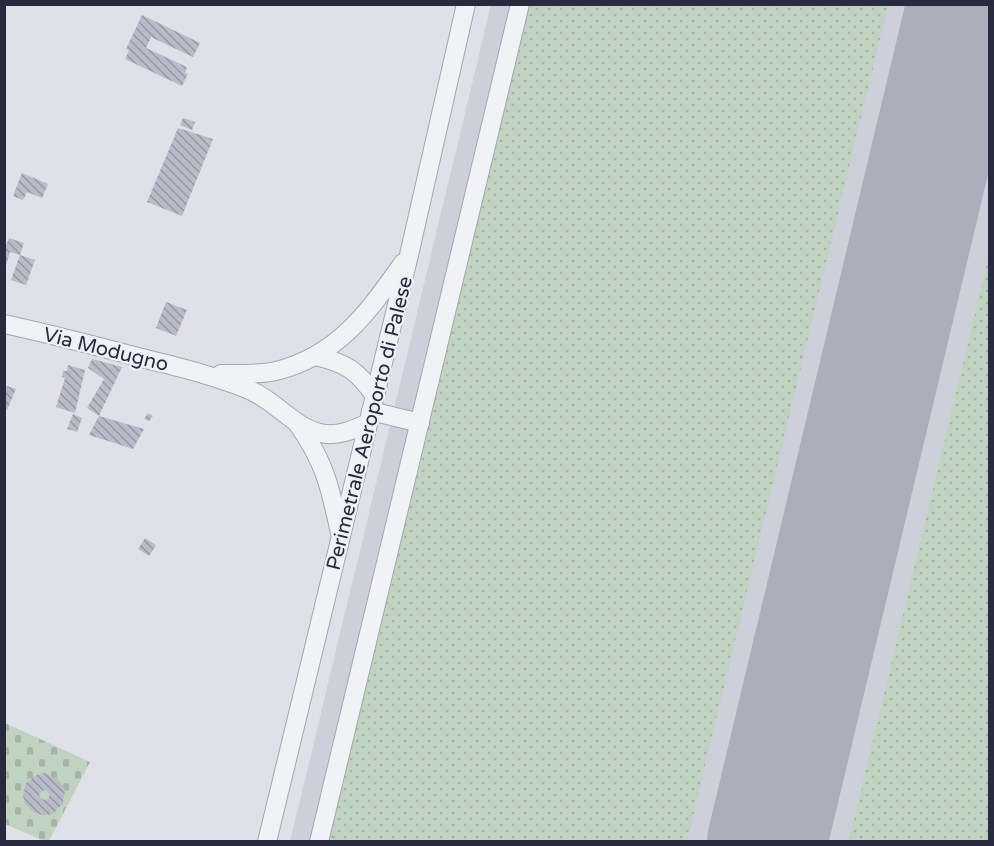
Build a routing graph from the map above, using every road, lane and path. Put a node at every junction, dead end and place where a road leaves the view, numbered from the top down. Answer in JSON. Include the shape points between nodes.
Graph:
{"nodes":[{"id":1,"x":466,"y":4,"type":"edge"},
{"id":2,"x":520,"y":4,"type":"edge"},
{"id":3,"x":409,"y":255,"type":"junction"},
{"id":4,"x":4,"y":324,"type":"edge"},
{"id":5,"x":315,"y":356,"type":"junction"},
{"id":6,"x":207,"y":374,"type":"junction"},
{"id":7,"x":371,"y":410,"type":"junction"},
{"id":8,"x":296,"y":422,"type":"junction"},
{"id":9,"x":420,"y":423,"type":"junction"},
{"id":10,"x":341,"y":537,"type":"junction"},
{"id":11,"x":267,"y":842,"type":"edge"},
{"id":12,"x":318,"y":842,"type":"edge"}],
"edges":[{"from":1,"to":3,"type":"street","name":"Perimetrale Aeroporto di Palese"},
{"from":2,"to":9,"type":"street"},
{"from":3,"to":5,"type":"street","via":[[354,328]]},
{"from":3,"to":7,"type":"street","name":"Perimetrale Aeroporto di Palese"},
{"from":4,"to":6,"type":"street","name":"Via Modugno"},
{"from":5,"to":6,"type":"street","via":[[275,371]]},
{"from":5,"to":7,"type":"street","via":[[345,364],[364,381]]},
{"from":6,"to":8,"type":"street","via":[[259,394]]},
{"from":7,"to":8,"type":"street","via":[[345,433],[319,433]]},
{"from":7,"to":9,"type":"street"},
{"from":7,"to":10,"type":"street","name":"Perimetrale Aeroporto di Palese"},
{"from":8,"to":10,"type":"street","via":[[321,461]]},
{"from":9,"to":12,"type":"street"},
{"from":10,"to":11,"type":"street","name":"Perimetrale Aeroporto di Palese"}]}
